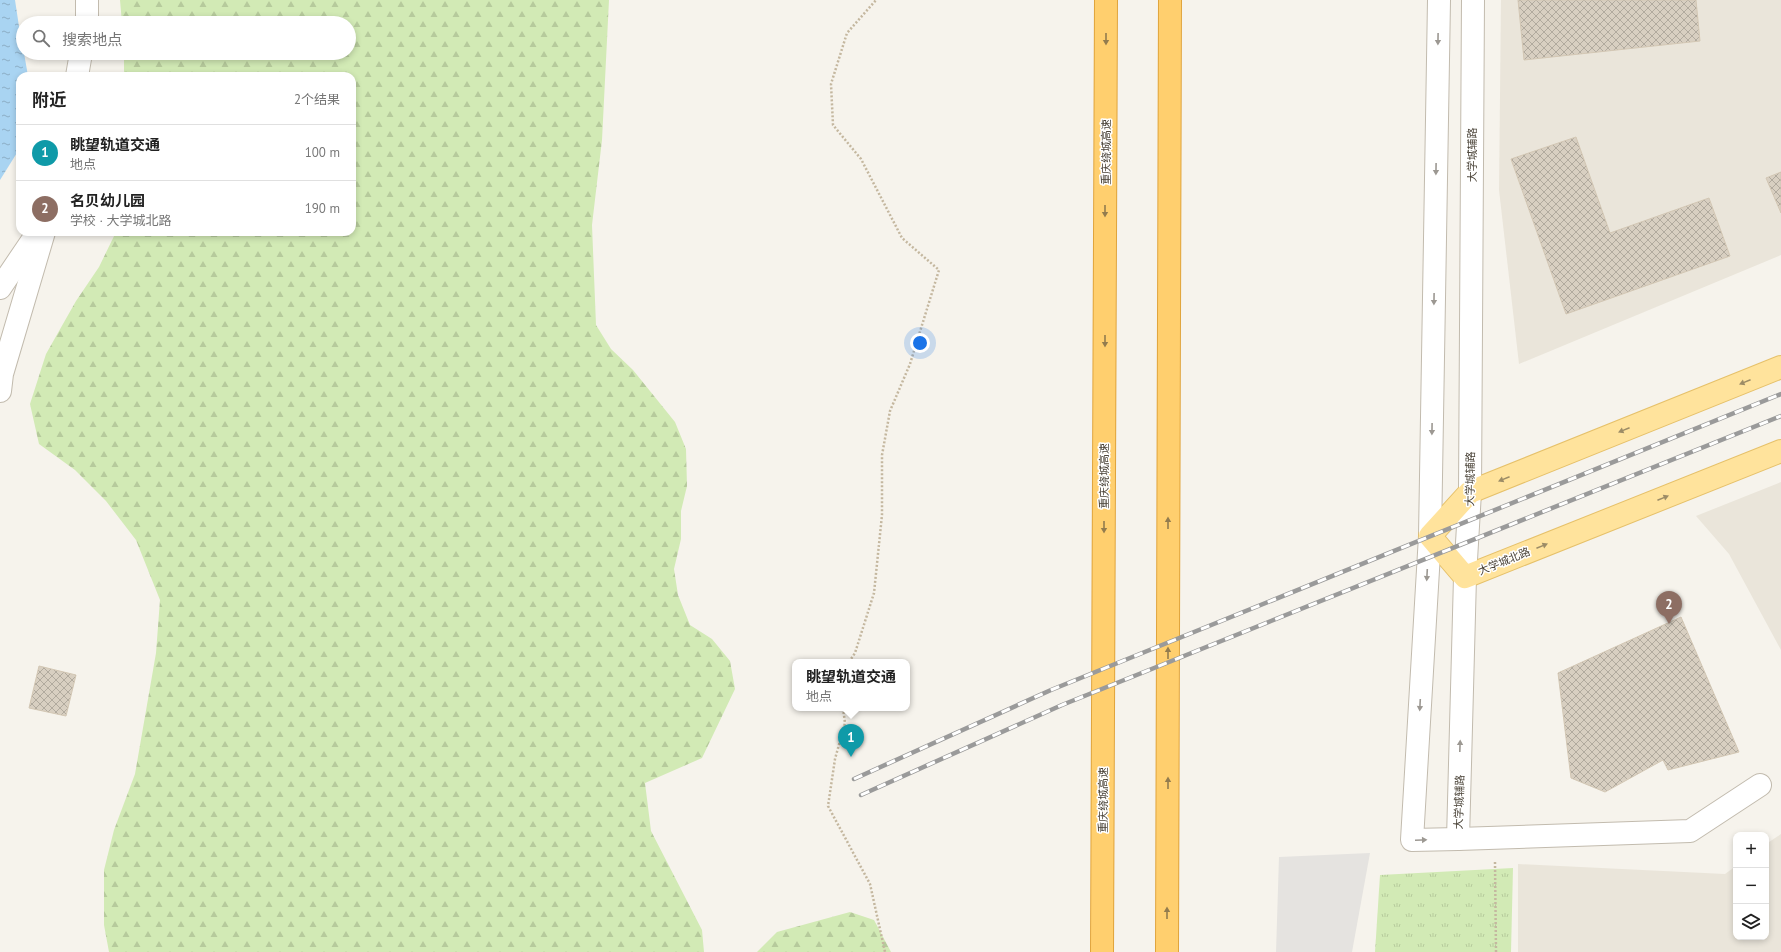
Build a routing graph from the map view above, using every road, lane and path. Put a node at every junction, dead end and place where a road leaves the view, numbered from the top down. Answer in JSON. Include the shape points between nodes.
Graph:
{"nodes":[{"id":1,"x":87,"y":0,"type":"edge"},
{"id":2,"x":876,"y":0,"type":"edge"},
{"id":3,"x":1106,"y":0,"type":"edge"},
{"id":4,"x":1170,"y":0,"type":"edge"},
{"id":5,"x":1439,"y":0,"type":"edge"},
{"id":6,"x":1473,"y":0,"type":"edge"},
{"id":7,"x":88,"y":16,"type":"edge"},
{"id":8,"x":80,"y":60,"type":"edge"},
{"id":9,"x":78,"y":72,"type":"edge"},
{"id":10,"x":35,"y":236,"type":"edge"},
{"id":11,"x":43,"y":236,"type":"edge"},
{"id":12,"x":0,"y":288,"type":"edge"},
{"id":13,"x":1781,"y":367,"type":"edge"},
{"id":14,"x":0,"y":391,"type":"edge"},
{"id":15,"x":1781,"y":451,"type":"edge"},
{"id":16,"x":1470,"y":492,"type":"junction"},
{"id":17,"x":1430,"y":536,"type":"junction"},
{"id":18,"x":1465,"y":576,"type":"junction"},
{"id":19,"x":851,"y":659,"type":"edge"},
{"id":20,"x":843,"y":711,"type":"edge"},
{"id":21,"x":1760,"y":785,"type":"dead end"},
{"id":22,"x":1495,"y":837,"type":"junction"},
{"id":23,"x":1458,"y":838,"type":"junction"},
{"id":24,"x":885,"y":952,"type":"edge"},
{"id":25,"x":1102,"y":952,"type":"edge"},
{"id":26,"x":1167,"y":952,"type":"edge"},
{"id":27,"x":1496,"y":952,"type":"edge"}],
"edges":[{"from":1,"to":7,"type":"street"},
{"from":2,"to":19,"type":"path","via":[[847,34],[831,84],[833,125],[860,159],[902,238],[939,270],[910,364],[890,411],[882,455],[882,514],[874,593]]},
{"from":3,"to":25,"type":"highway","name":"重庆绕城高速","one_way":true},
{"from":26,"to":4,"type":"highway","one_way":true},
{"from":5,"to":17,"type":"street","name":"大学城辅路","one_way":true},
{"from":6,"to":16,"type":"street","name":"大学城辅路"},
{"from":8,"to":9,"type":"street"},
{"from":10,"to":12,"type":"street"},
{"from":11,"to":14,"type":"street","via":[[2,374]]},
{"from":13,"to":16,"type":"main road","one_way":true},
{"from":18,"to":15,"type":"main road","name":"大学城北路","one_way":true},
{"from":16,"to":17,"type":"main road"},
{"from":16,"to":18,"type":"street","name":"大学城辅路"},
{"from":17,"to":18,"type":"main road","name":"大学城北路"},
{"from":17,"to":23,"type":"street","name":"大学城辅路","one_way":true,"via":[[1412,840]]},
{"from":23,"to":18,"type":"street","name":"大学城辅路","one_way":true},
{"from":20,"to":24,"type":"path","via":[[845,723],[835,760],[828,806],[870,884]]},
{"from":21,"to":22,"type":"street","via":[[1690,831]]},
{"from":22,"to":23,"type":"street"},
{"from":22,"to":27,"type":"path"}]}
